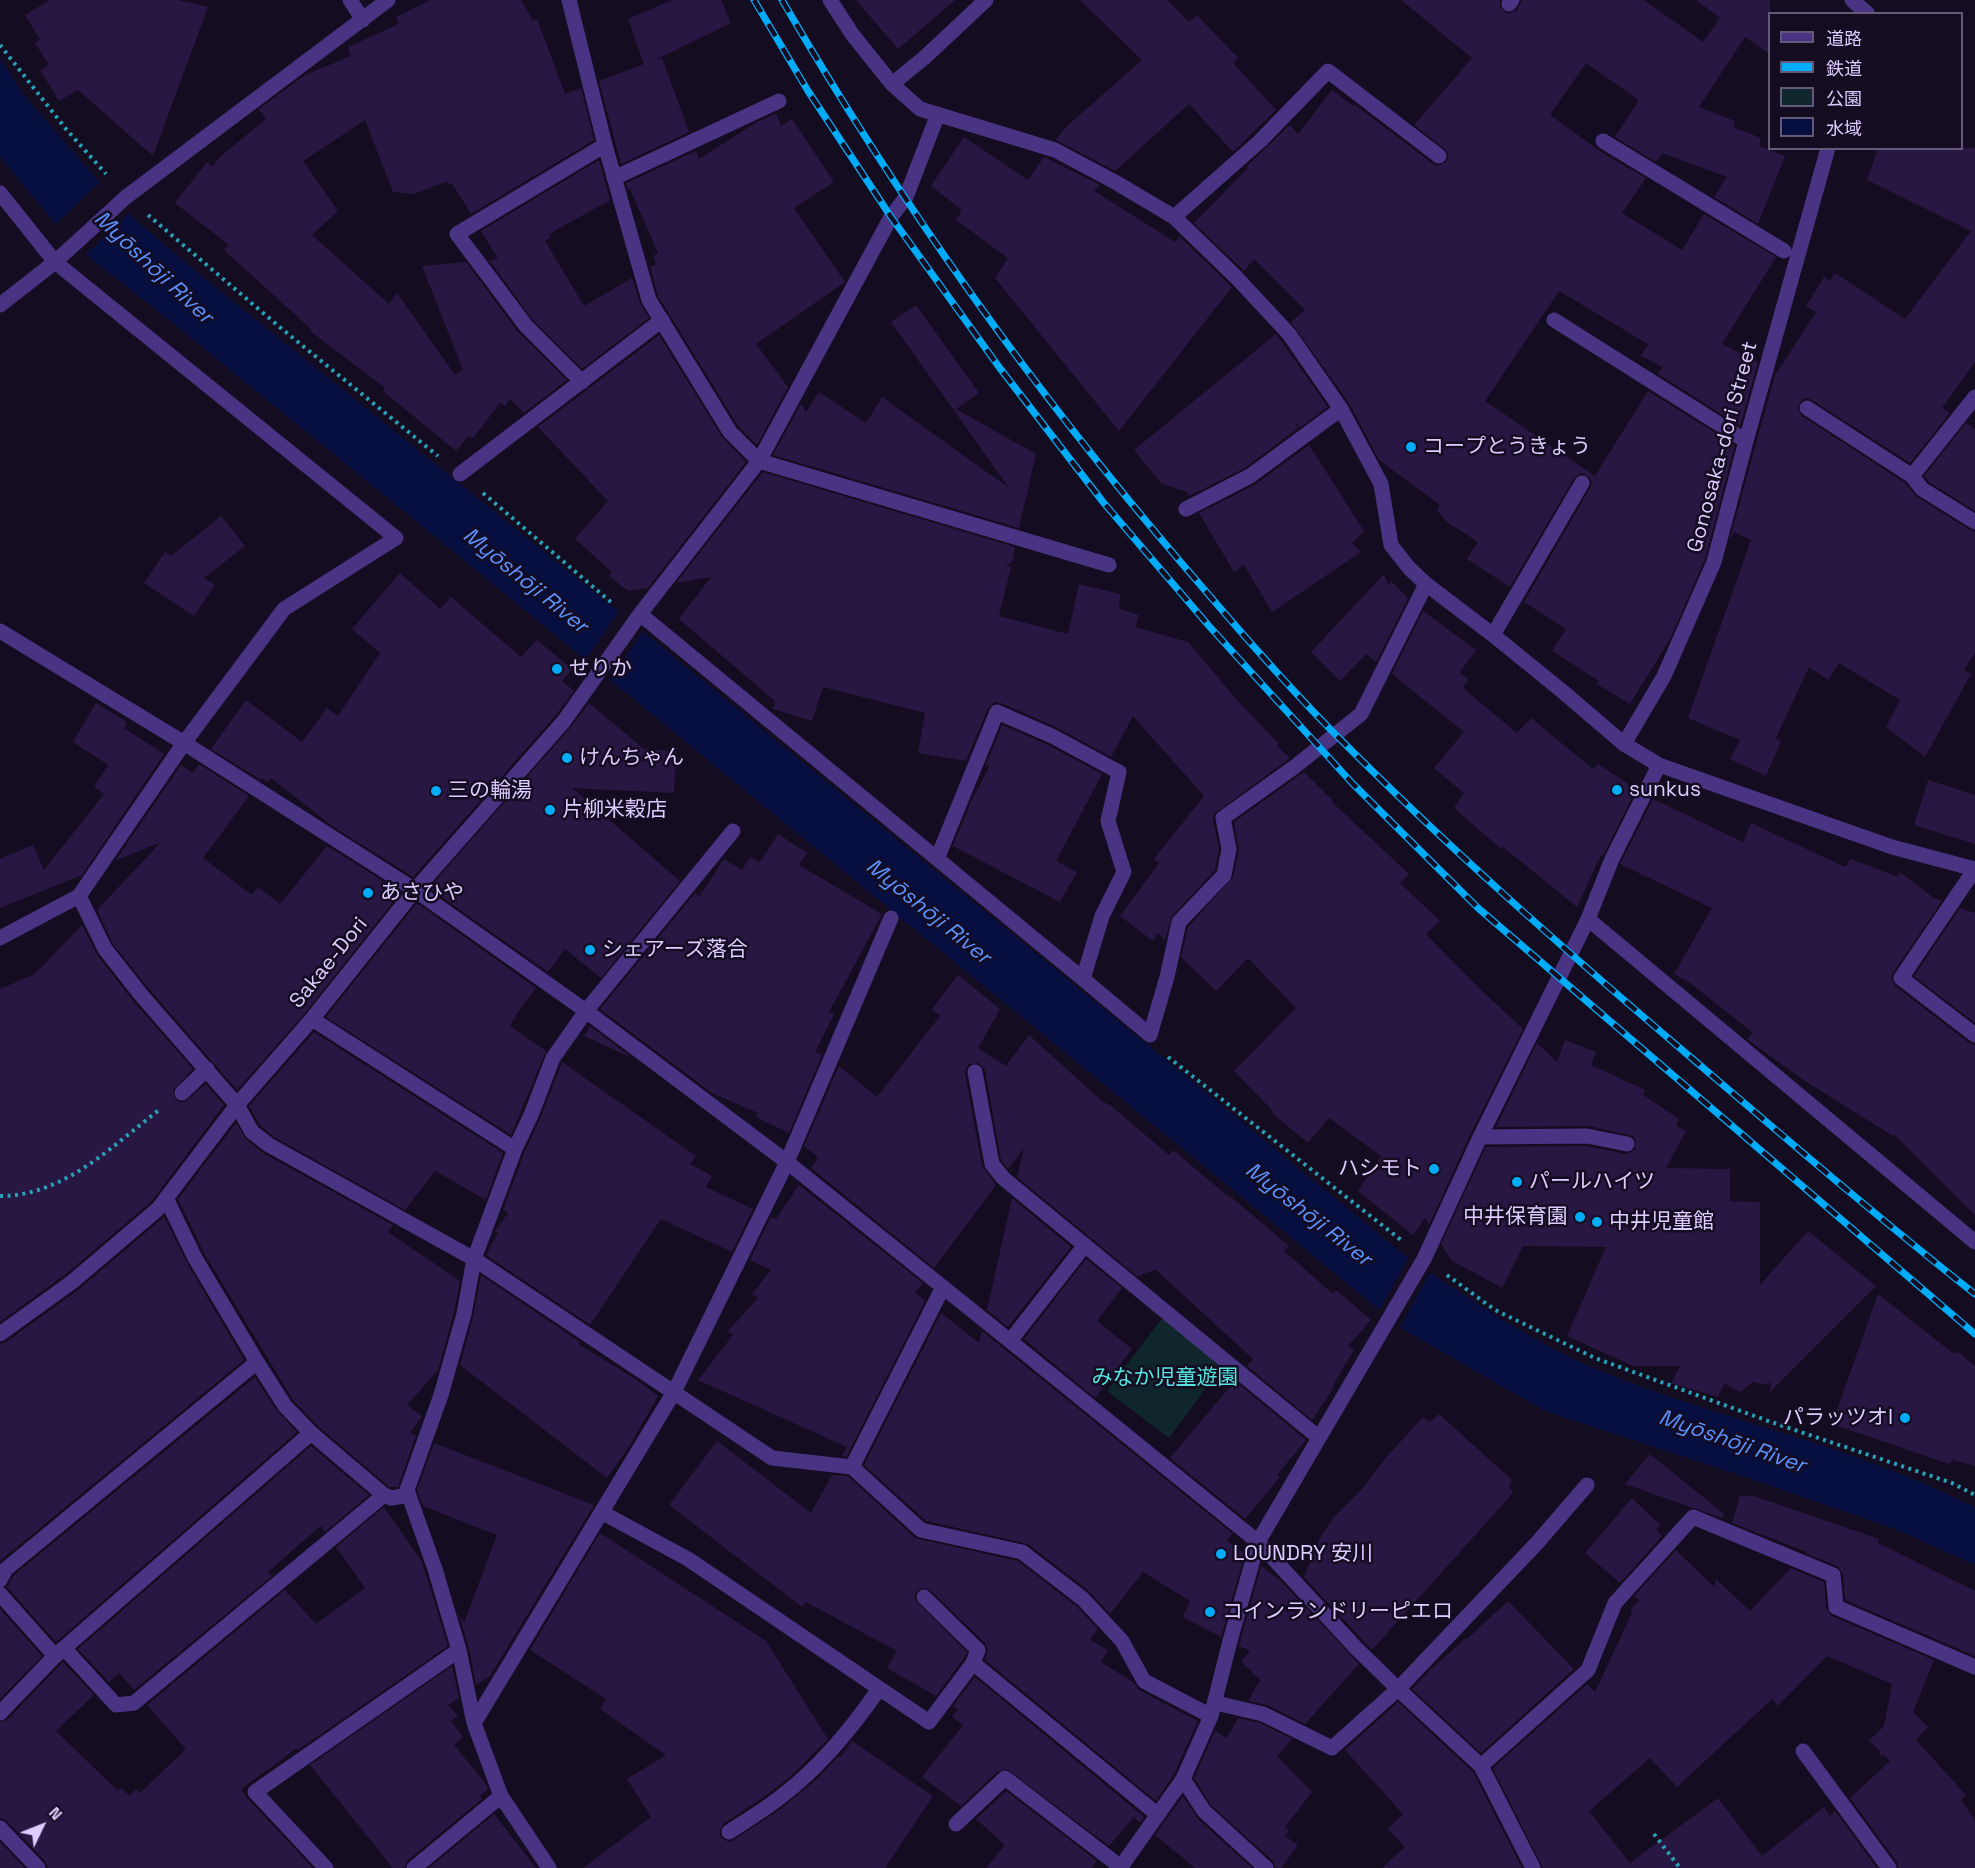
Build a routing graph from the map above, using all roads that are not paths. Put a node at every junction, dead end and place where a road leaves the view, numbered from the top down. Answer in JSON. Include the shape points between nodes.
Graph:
{"nodes":[{"id":1,"x":350,"y":0,"type":"edge"},
{"id":2,"x":388,"y":0,"type":"edge"},
{"id":3,"x":569,"y":0,"type":"edge"},
{"id":4,"x":830,"y":0,"type":"edge"},
{"id":5,"x":986,"y":0,"type":"edge"},
{"id":6,"x":1852,"y":0,"type":"edge"},
{"id":7,"x":1877,"y":0,"type":"edge"},
{"id":8,"x":1866,"y":12,"type":"edge"},
{"id":9,"x":1868,"y":12,"type":"edge"},
{"id":10,"x":363,"y":20,"type":"junction"},
{"id":11,"x":892,"y":84,"type":"junction"},
{"id":12,"x":780,"y":101,"type":"dead end"},
{"id":13,"x":938,"y":114,"type":"junction"},
{"id":14,"x":1603,"y":141,"type":"dead end"},
{"id":15,"x":605,"y":145,"type":"junction"},
{"id":16,"x":1827,"y":150,"type":"edge"},
{"id":17,"x":1439,"y":156,"type":"dead end"},
{"id":18,"x":614,"y":178,"type":"junction"},
{"id":19,"x":0,"y":193,"type":"edge"},
{"id":20,"x":1174,"y":217,"type":"junction"},
{"id":21,"x":1784,"y":251,"type":"dead end"},
{"id":22,"x":55,"y":262,"type":"junction"},
{"id":23,"x":0,"y":305,"type":"edge"},
{"id":24,"x":662,"y":320,"type":"junction"},
{"id":25,"x":1554,"y":320,"type":"dead end"},
{"id":26,"x":582,"y":382,"type":"junction"},
{"id":27,"x":1975,"y":397,"type":"edge"},
{"id":28,"x":1807,"y":408,"type":"dead end"},
{"id":29,"x":1341,"y":409,"type":"junction"},
{"id":30,"x":1746,"y":441,"type":"junction"},
{"id":31,"x":759,"y":461,"type":"junction"},
{"id":32,"x":460,"y":474,"type":"dead end"},
{"id":33,"x":1912,"y":476,"type":"junction"},
{"id":34,"x":1582,"y":483,"type":"dead end"},
{"id":35,"x":1186,"y":509,"type":"dead end"},
{"id":36,"x":1975,"y":522,"type":"edge"},
{"id":37,"x":1109,"y":565,"type":"dead end"},
{"id":38,"x":1426,"y":584,"type":"junction"},
{"id":39,"x":636,"y":619,"type":"junction"},
{"id":40,"x":0,"y":631,"type":"edge"},
{"id":41,"x":1493,"y":635,"type":"junction"},
{"id":42,"x":183,"y":743,"type":"junction"},
{"id":43,"x":1624,"y":744,"type":"junction"},
{"id":44,"x":1659,"y":765,"type":"junction"},
{"id":45,"x":733,"y":831,"type":"dead end"},
{"id":46,"x":937,"y":859,"type":"junction"},
{"id":47,"x":1975,"y":869,"type":"edge"},
{"id":48,"x":414,"y":890,"type":"junction"},
{"id":49,"x":79,"y":896,"type":"junction"},
{"id":50,"x":891,"y":918,"type":"dead end"},
{"id":51,"x":1588,"y":919,"type":"junction"},
{"id":52,"x":0,"y":938,"type":"edge"},
{"id":53,"x":1083,"y":979,"type":"junction"},
{"id":54,"x":586,"y":1011,"type":"junction"},
{"id":55,"x":312,"y":1019,"type":"junction"},
{"id":56,"x":1975,"y":1035,"type":"edge"},
{"id":57,"x":207,"y":1069,"type":"junction"},
{"id":58,"x":975,"y":1072,"type":"dead end"},
{"id":59,"x":182,"y":1093,"type":"road end"},
{"id":60,"x":237,"y":1105,"type":"junction"},
{"id":61,"x":1480,"y":1137,"type":"junction"},
{"id":62,"x":1627,"y":1144,"type":"dead end"},
{"id":63,"x":515,"y":1149,"type":"junction"},
{"id":64,"x":787,"y":1162,"type":"junction"},
{"id":65,"x":166,"y":1198,"type":"junction"},
{"id":66,"x":1975,"y":1242,"type":"edge"},
{"id":67,"x":1085,"y":1245,"type":"junction"},
{"id":68,"x":474,"y":1259,"type":"junction"},
{"id":69,"x":943,"y":1287,"type":"junction"},
{"id":70,"x":0,"y":1334,"type":"edge"},
{"id":71,"x":1010,"y":1341,"type":"junction"},
{"id":72,"x":257,"y":1362,"type":"junction"},
{"id":73,"x":674,"y":1392,"type":"junction"},
{"id":74,"x":311,"y":1433,"type":"junction"},
{"id":75,"x":1318,"y":1437,"type":"junction"},
{"id":76,"x":852,"y":1467,"type":"junction"},
{"id":77,"x":1587,"y":1485,"type":"dead end"},
{"id":78,"x":384,"y":1495,"type":"junction"},
{"id":79,"x":409,"y":1495,"type":"junction"},
{"id":80,"x":603,"y":1513,"type":"junction"},
{"id":81,"x":1258,"y":1542,"type":"junction"},
{"id":82,"x":0,"y":1580,"type":"edge"},
{"id":83,"x":0,"y":1594,"type":"edge"},
{"id":84,"x":924,"y":1597,"type":"dead end"},
{"id":85,"x":459,"y":1650,"type":"junction"},
{"id":86,"x":60,"y":1652,"type":"junction"},
{"id":87,"x":973,"y":1663,"type":"junction"},
{"id":88,"x":1975,"y":1667,"type":"edge"},
{"id":89,"x":879,"y":1689,"type":"junction"},
{"id":90,"x":1398,"y":1689,"type":"junction"},
{"id":91,"x":1213,"y":1709,"type":"junction"},
{"id":92,"x":0,"y":1713,"type":"edge"},
{"id":93,"x":474,"y":1723,"type":"junction"},
{"id":94,"x":1803,"y":1751,"type":"dead end"},
{"id":95,"x":1481,"y":1766,"type":"junction"},
{"id":96,"x":1184,"y":1779,"type":"junction"},
{"id":97,"x":501,"y":1796,"type":"junction"},
{"id":98,"x":1158,"y":1815,"type":"junction"},
{"id":99,"x":956,"y":1824,"type":"dead end"},
{"id":100,"x":0,"y":1828,"type":"edge"},
{"id":101,"x":729,"y":1832,"type":"dead end"},
{"id":102,"x":38,"y":1868,"type":"edge"},
{"id":103,"x":326,"y":1868,"type":"edge"},
{"id":104,"x":414,"y":1868,"type":"edge"},
{"id":105,"x":549,"y":1868,"type":"edge"},
{"id":106,"x":1121,"y":1868,"type":"edge"},
{"id":107,"x":1266,"y":1868,"type":"edge"},
{"id":108,"x":1533,"y":1868,"type":"edge"},
{"id":109,"x":1889,"y":1868,"type":"edge"}],
"edges":[{"from":1,"to":10,"type":"street"},
{"from":2,"to":10,"type":"street"},
{"from":3,"to":15,"type":"street"},
{"from":4,"to":11,"type":"street"},
{"from":5,"to":11,"type":"street"},
{"from":6,"to":8,"type":"street"},
{"from":7,"to":9,"type":"street"},
{"from":10,"to":22,"type":"street","via":[[119,202]]},
{"from":11,"to":13,"type":"street","via":[[920,110]]},
{"from":12,"to":18,"type":"street"},
{"from":13,"to":20,"type":"street","via":[[1055,150]]},
{"from":13,"to":31,"type":"street","name":"Sakae-Dori","via":[[906,197],[891,217]]},
{"from":14,"to":21,"type":"street"},
{"from":15,"to":18,"type":"street"},
{"from":15,"to":26,"type":"street","via":[[458,234],[526,326]]},
{"from":16,"to":30,"type":"street","name":"Gonosaka-dori Street"},
{"from":17,"to":20,"type":"street","via":[[1328,71],[1260,141]]},
{"from":18,"to":24,"type":"street","via":[[649,300]]},
{"from":19,"to":22,"type":"street"},
{"from":20,"to":29,"type":"street","via":[[1289,334]]},
{"from":22,"to":23,"type":"street"},
{"from":22,"to":42,"type":"street","via":[[396,538],[284,609]]},
{"from":24,"to":26,"type":"street"},
{"from":24,"to":31,"type":"street","via":[[730,432]]},
{"from":25,"to":30,"type":"street"},
{"from":26,"to":32,"type":"street"},
{"from":27,"to":33,"type":"street"},
{"from":28,"to":33,"type":"street"},
{"from":29,"to":35,"type":"street","via":[[1250,476]]},
{"from":29,"to":38,"type":"street","via":[[1381,484],[1391,545]]},
{"from":30,"to":43,"type":"street","name":"Gonosaka-dori Street","via":[[1714,562],[1664,675]]},
{"from":31,"to":37,"type":"street"},
{"from":31,"to":39,"type":"street","name":"Sakae-Dori"},
{"from":33,"to":36,"type":"street","via":[[1922,489]]},
{"from":34,"to":41,"type":"street"},
{"from":38,"to":41,"type":"street"},
{"from":38,"to":53,"type":"street","via":[[1359,715],[1222,818],[1229,849],[1224,875],[1179,922],[1150,1035]]},
{"from":39,"to":46,"type":"street"},
{"from":39,"to":48,"type":"street","name":"Sakae-Dori","via":[[564,721]]},
{"from":40,"to":42,"type":"street"},
{"from":41,"to":43,"type":"street"},
{"from":42,"to":48,"type":"street"},
{"from":42,"to":49,"type":"street"},
{"from":43,"to":44,"type":"street"},
{"from":44,"to":47,"type":"street","via":[[1892,847]]},
{"from":44,"to":51,"type":"street","via":[[1612,859]]},
{"from":45,"to":54,"type":"street"},
{"from":46,"to":53,"type":"street"},
{"from":46,"to":53,"type":"street","via":[[997,712],[1119,772],[1108,821],[1124,872],[1102,916]]},
{"from":47,"to":56,"type":"street","via":[[1901,978]]},
{"from":48,"to":54,"type":"street"},
{"from":48,"to":55,"type":"street","name":"Sakae-Dori"},
{"from":49,"to":52,"type":"street"},
{"from":49,"to":57,"type":"street","via":[[105,949]]},
{"from":50,"to":64,"type":"street"},
{"from":51,"to":61,"type":"street"},
{"from":51,"to":66,"type":"street"},
{"from":54,"to":63,"type":"street","via":[[553,1058]]},
{"from":54,"to":64,"type":"street"},
{"from":55,"to":60,"type":"street","name":"Sakae-Dori"},
{"from":55,"to":63,"type":"street"},
{"from":57,"to":59,"type":"street"},
{"from":57,"to":60,"type":"street"},
{"from":58,"to":67,"type":"street","via":[[992,1164],[1003,1178]]},
{"from":60,"to":65,"type":"street","name":"Sakae-Dori"},
{"from":60,"to":68,"type":"street","via":[[252,1132],[269,1145]]},
{"from":61,"to":62,"type":"street","via":[[1587,1136]]},
{"from":61,"to":75,"type":"street","via":[[1420,1266]]},
{"from":63,"to":68,"type":"street"},
{"from":64,"to":69,"type":"street"},
{"from":64,"to":73,"type":"street"},
{"from":65,"to":70,"type":"street","name":"Sakae-Dori","via":[[72,1282]]},
{"from":65,"to":72,"type":"street","via":[[195,1258]]},
{"from":67,"to":71,"type":"street"},
{"from":67,"to":75,"type":"street"},
{"from":68,"to":73,"type":"street"},
{"from":68,"to":79,"type":"street","via":[[441,1395],[407,1490]]},
{"from":69,"to":71,"type":"street"},
{"from":69,"to":76,"type":"street"},
{"from":71,"to":81,"type":"street"},
{"from":72,"to":74,"type":"street","via":[[285,1406]]},
{"from":72,"to":82,"type":"street","via":[[6,1569]]},
{"from":73,"to":76,"type":"street","via":[[772,1458]]},
{"from":73,"to":80,"type":"street"},
{"from":74,"to":78,"type":"street"},
{"from":74,"to":86,"type":"street"},
{"from":75,"to":81,"type":"street"},
{"from":76,"to":91,"type":"street","via":[[921,1530],[1022,1552],[1083,1599],[1122,1641],[1144,1681]]},
{"from":77,"to":90,"type":"street"},
{"from":78,"to":79,"type":"street"},
{"from":78,"to":86,"type":"street","via":[[134,1703],[116,1705]]},
{"from":79,"to":85,"type":"street"},
{"from":80,"to":89,"type":"street","via":[[688,1559]]},
{"from":80,"to":93,"type":"street"},
{"from":81,"to":90,"type":"street"},
{"from":81,"to":91,"type":"street"},
{"from":83,"to":86,"type":"street"},
{"from":84,"to":87,"type":"street","via":[[978,1650]]},
{"from":85,"to":93,"type":"street"},
{"from":85,"to":103,"type":"street","via":[[255,1792]]},
{"from":86,"to":92,"type":"street"},
{"from":87,"to":89,"type":"street","via":[[929,1722]]},
{"from":87,"to":98,"type":"street"},
{"from":88,"to":95,"type":"street","via":[[1836,1607],[1833,1575],[1693,1517],[1615,1603],[1588,1670]]},
{"from":89,"to":101,"type":"street","via":[[855,1724],[822,1759],[783,1795]]},
{"from":90,"to":91,"type":"street","via":[[1332,1748],[1263,1714]]},
{"from":90,"to":95,"type":"street"},
{"from":91,"to":96,"type":"street"},
{"from":93,"to":97,"type":"street"},
{"from":94,"to":109,"type":"street"},
{"from":95,"to":108,"type":"street"},
{"from":96,"to":98,"type":"street"},
{"from":96,"to":107,"type":"street","via":[[1204,1811]]},
{"from":97,"to":104,"type":"street"},
{"from":97,"to":105,"type":"street"},
{"from":98,"to":106,"type":"street"},
{"from":99,"to":106,"type":"street","via":[[1005,1778]]},
{"from":100,"to":102,"type":"street"}]}
